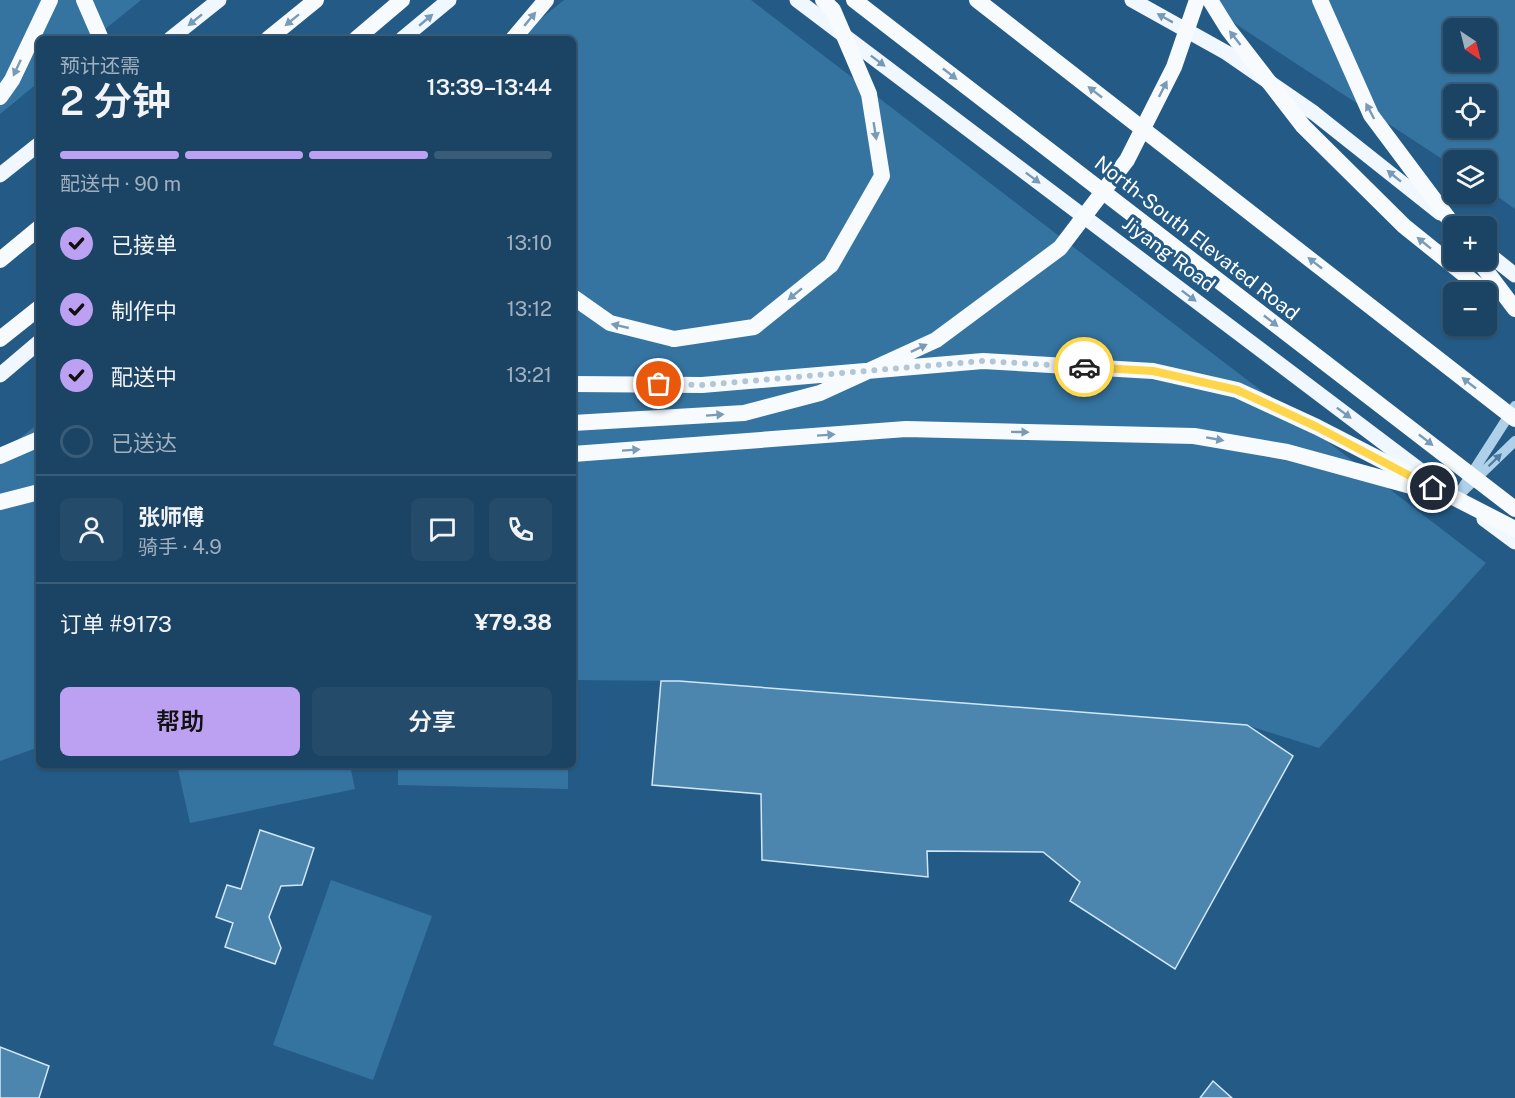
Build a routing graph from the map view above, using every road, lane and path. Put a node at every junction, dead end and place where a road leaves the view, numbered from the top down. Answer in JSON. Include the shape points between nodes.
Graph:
{"nodes":[{"id":1,"x":50,"y":0,"type":"edge"},
{"id":2,"x":84,"y":0,"type":"edge"},
{"id":3,"x":219,"y":0,"type":"edge"},
{"id":4,"x":316,"y":0,"type":"edge"},
{"id":5,"x":402,"y":0,"type":"edge"},
{"id":6,"x":449,"y":0,"type":"edge"},
{"id":7,"x":546,"y":0,"type":"edge"},
{"id":8,"x":798,"y":0,"type":"edge"},
{"id":9,"x":823,"y":0,"type":"edge"},
{"id":10,"x":854,"y":0,"type":"edge"},
{"id":11,"x":977,"y":0,"type":"edge"},
{"id":12,"x":1132,"y":0,"type":"edge"},
{"id":13,"x":1197,"y":0,"type":"edge"},
{"id":14,"x":1210,"y":0,"type":"edge"},
{"id":15,"x":1320,"y":0,"type":"edge"},
{"id":16,"x":100,"y":36,"type":"edge"},
{"id":17,"x":175,"y":36,"type":"edge"},
{"id":18,"x":272,"y":36,"type":"edge"},
{"id":19,"x":360,"y":36,"type":"edge"},
{"id":20,"x":406,"y":36,"type":"edge"},
{"id":21,"x":516,"y":36,"type":"edge"},
{"id":22,"x":0,"y":98,"type":"edge"},
{"id":23,"x":36,"y":146,"type":"edge"},
{"id":24,"x":0,"y":175,"type":"edge"},
{"id":25,"x":1443,"y":216,"type":"edge"},
{"id":26,"x":1447,"y":216,"type":"edge"},
{"id":27,"x":36,"y":230,"type":"edge"},
{"id":28,"x":0,"y":260,"type":"edge"},
{"id":29,"x":1497,"y":261,"type":"edge"},
{"id":30,"x":1486,"y":270,"type":"edge"},
{"id":31,"x":1515,"y":275,"type":"edge"},
{"id":32,"x":1473,"y":282,"type":"edge"},
{"id":33,"x":576,"y":299,"type":"edge"},
{"id":34,"x":1497,"y":302,"type":"edge"},
{"id":35,"x":1515,"y":309,"type":"edge"},
{"id":36,"x":36,"y":310,"type":"edge"},
{"id":37,"x":1515,"y":316,"type":"edge"},
{"id":38,"x":0,"y":339,"type":"edge"},
{"id":39,"x":36,"y":345,"type":"edge"},
{"id":40,"x":0,"y":375,"type":"edge"},
{"id":41,"x":576,"y":384,"type":"edge"},
{"id":42,"x":1515,"y":406,"type":"edge"},
{"id":43,"x":1515,"y":419,"type":"edge"},
{"id":44,"x":576,"y":423,"type":"edge"},
{"id":45,"x":36,"y":440,"type":"edge"},
{"id":46,"x":1515,"y":441,"type":"edge"},
{"id":47,"x":576,"y":454,"type":"edge"},
{"id":48,"x":0,"y":456,"type":"edge"},
{"id":49,"x":36,"y":493,"type":"edge"},
{"id":50,"x":1454,"y":498,"type":"junction"},
{"id":51,"x":0,"y":502,"type":"edge"},
{"id":52,"x":1515,"y":509,"type":"edge"},
{"id":53,"x":1515,"y":529,"type":"edge"},
{"id":54,"x":1515,"y":542,"type":"edge"}],
"edges":[{"from":1,"to":22,"type":"highway","one_way":true},
{"from":2,"to":16,"type":"highway"},
{"from":3,"to":17,"type":"main road","one_way":true},
{"from":4,"to":18,"type":"highway","one_way":true},
{"from":5,"to":19,"type":"highway"},
{"from":20,"to":6,"type":"main road","one_way":true},
{"from":21,"to":7,"type":"highway","one_way":true},
{"from":8,"to":50,"type":"main road","name":"Jiyang Road","one_way":true},
{"from":9,"to":33,"type":"highway","one_way":true,"bridge":true,"via":[[832,10],[869,94],[882,176],[831,265],[754,327],[674,339],[610,324]]},
{"from":10,"to":52,"type":"highway","name":"North-South Elevated Road","one_way":true,"bridge":true},
{"from":43,"to":11,"type":"highway","one_way":true,"bridge":true},
{"from":25,"to":12,"type":"main road","one_way":true,"via":[[1314,113],[1227,53]]},
{"from":44,"to":13,"type":"highway","one_way":true,"bridge":true,"via":[[744,413],[820,393],[936,340],[1060,248],[1127,160],[1174,67]]},
{"from":32,"to":14,"type":"highway","one_way":true,"bridge":true,"via":[[1404,226],[1303,126]]},
{"from":26,"to":15,"type":"highway","one_way":true,"bridge":true,"via":[[1371,115]]},
{"from":23,"to":24,"type":"main road"},
{"from":27,"to":28,"type":"highway"},
{"from":29,"to":31,"type":"main road"},
{"from":30,"to":35,"type":"highway"},
{"from":34,"to":37,"type":"highway"},
{"from":36,"to":38,"type":"highway"},
{"from":39,"to":40,"type":"main road"},
{"from":41,"to":50,"type":"highway","bridge":true,"via":[[702,385],[983,361],[1153,371],[1237,390]]},
{"from":42,"to":50,"type":"street"},
{"from":45,"to":48,"type":"highway"},
{"from":50,"to":46,"type":"street","one_way":true},
{"from":47,"to":50,"type":"highway","one_way":true,"bridge":true,"via":[[906,429],[1194,436],[1287,452]]},
{"from":49,"to":51,"type":"highway"},
{"from":50,"to":53,"type":"highway","bridge":true},
{"from":50,"to":54,"type":"main road","name":"Jiyang Road"}]}
